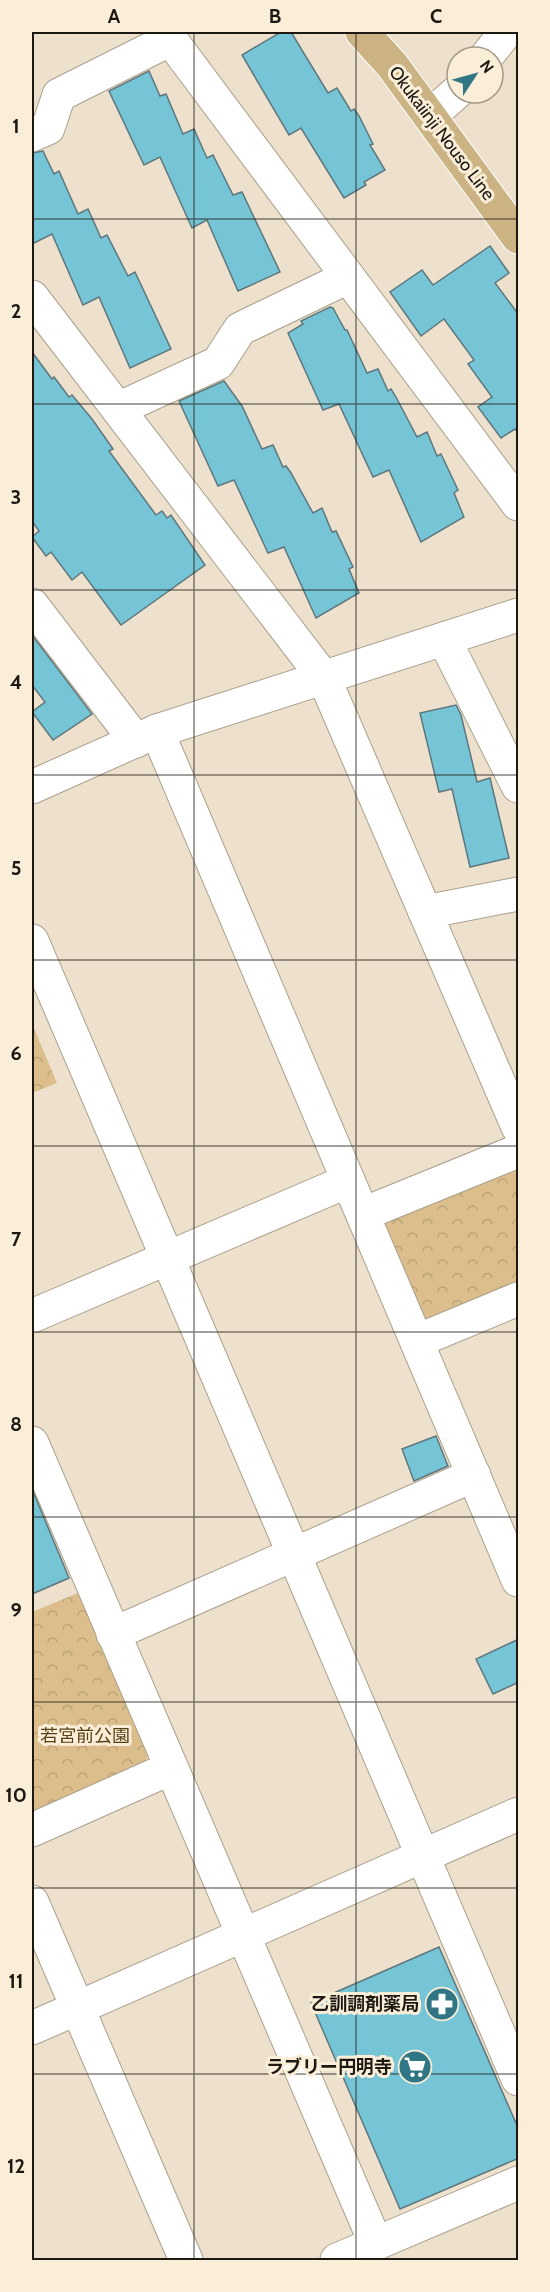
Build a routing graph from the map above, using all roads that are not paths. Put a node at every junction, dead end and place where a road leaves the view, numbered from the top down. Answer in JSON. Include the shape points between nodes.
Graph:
{"nodes":[{"id":1,"x":362,"y":32,"type":"edge"},
{"id":2,"x":506,"y":32,"type":"edge"},
{"id":3,"x":168,"y":35,"type":"edge"},
{"id":4,"x":496,"y":45,"type":"edge"},
{"id":5,"x":445,"y":103,"type":"edge"},
{"id":6,"x":430,"y":116,"type":"junction"},
{"id":7,"x":32,"y":135,"type":"edge"},
{"id":8,"x":519,"y":237,"type":"edge"},
{"id":9,"x":348,"y":277,"type":"junction"},
{"id":10,"x":34,"y":306,"type":"edge"},
{"id":11,"x":118,"y":409,"type":"junction"},
{"id":12,"x":519,"y":504,"type":"edge"},
{"id":13,"x":32,"y":605,"type":"edge"},
{"id":14,"x":519,"y":615,"type":"edge"},
{"id":15,"x":444,"y":639,"type":"junction"},
{"id":16,"x":324,"y":678,"type":"junction"},
{"id":17,"x":146,"y":736,"type":"junction"},
{"id":18,"x":519,"y":786,"type":"edge"},
{"id":19,"x":32,"y":787,"type":"edge"},
{"id":20,"x":519,"y":894,"type":"edge"},
{"id":21,"x":425,"y":912,"type":"junction"},
{"id":22,"x":32,"y":942,"type":"edge"},
{"id":23,"x":519,"y":1127,"type":"edge"},
{"id":24,"x":519,"y":1151,"type":"edge"},
{"id":25,"x":348,"y":1181,"type":"junction"},
{"id":26,"x":363,"y":1214,"type":"junction"},
{"id":27,"x":167,"y":1258,"type":"junction"},
{"id":28,"x":519,"y":1299,"type":"edge"},
{"id":29,"x":32,"y":1316,"type":"edge"},
{"id":30,"x":417,"y":1341,"type":"junction"},
{"id":31,"x":32,"y":1443,"type":"edge"},
{"id":32,"x":474,"y":1475,"type":"junction"},
{"id":33,"x":294,"y":1554,"type":"junction"},
{"id":34,"x":519,"y":1580,"type":"edge"},
{"id":35,"x":113,"y":1634,"type":"junction"},
{"id":36,"x":171,"y":1768,"type":"junction"},
{"id":37,"x":519,"y":1814,"type":"edge"},
{"id":38,"x":32,"y":1830,"type":"edge"},
{"id":39,"x":423,"y":1856,"type":"junction"},
{"id":40,"x":32,"y":1902,"type":"edge"},
{"id":41,"x":243,"y":1935,"type":"junction"},
{"id":42,"x":77,"y":2008,"type":"junction"},
{"id":43,"x":32,"y":2028,"type":"edge"},
{"id":44,"x":519,"y":2079,"type":"edge"},
{"id":45,"x":519,"y":2183,"type":"edge"},
{"id":46,"x":376,"y":2244,"type":"junction"},
{"id":47,"x":186,"y":2260,"type":"edge"},
{"id":48,"x":338,"y":2260,"type":"edge"}],
"edges":[{"from":1,"to":6,"type":"main road","name":"Okukaiinji Nouso Line"},
{"from":2,"to":4,"type":"street"},
{"from":3,"to":7,"type":"street","via":[[59,95],[48,128]]},
{"from":3,"to":9,"type":"street"},
{"from":5,"to":6,"type":"street"},
{"from":6,"to":8,"type":"main road","name":"Okukaiinji Nouso Line"},
{"from":9,"to":11,"type":"street","via":[[240,329],[218,363]]},
{"from":9,"to":12,"type":"street"},
{"from":10,"to":11,"type":"street"},
{"from":11,"to":16,"type":"street"},
{"from":13,"to":17,"type":"street"},
{"from":14,"to":15,"type":"street"},
{"from":15,"to":16,"type":"street"},
{"from":15,"to":18,"type":"street"},
{"from":16,"to":17,"type":"street"},
{"from":16,"to":21,"type":"street"},
{"from":17,"to":19,"type":"street"},
{"from":17,"to":25,"type":"street"},
{"from":20,"to":21,"type":"street"},
{"from":21,"to":23,"type":"street"},
{"from":22,"to":27,"type":"street"},
{"from":24,"to":26,"type":"street"},
{"from":25,"to":26,"type":"street"},
{"from":25,"to":27,"type":"street"},
{"from":26,"to":30,"type":"street"},
{"from":27,"to":29,"type":"street"},
{"from":27,"to":33,"type":"street"},
{"from":28,"to":30,"type":"street"},
{"from":30,"to":32,"type":"street"},
{"from":31,"to":35,"type":"street"},
{"from":32,"to":33,"type":"street"},
{"from":32,"to":34,"type":"street"},
{"from":33,"to":35,"type":"street"},
{"from":33,"to":39,"type":"street"},
{"from":35,"to":36,"type":"street"},
{"from":36,"to":38,"type":"street"},
{"from":36,"to":41,"type":"street"},
{"from":37,"to":39,"type":"street"},
{"from":39,"to":41,"type":"street"},
{"from":39,"to":44,"type":"street"},
{"from":40,"to":42,"type":"street"},
{"from":41,"to":42,"type":"street"},
{"from":41,"to":46,"type":"street"},
{"from":42,"to":43,"type":"street"},
{"from":42,"to":47,"type":"street"},
{"from":45,"to":46,"type":"street"},
{"from":46,"to":48,"type":"street"}]}
